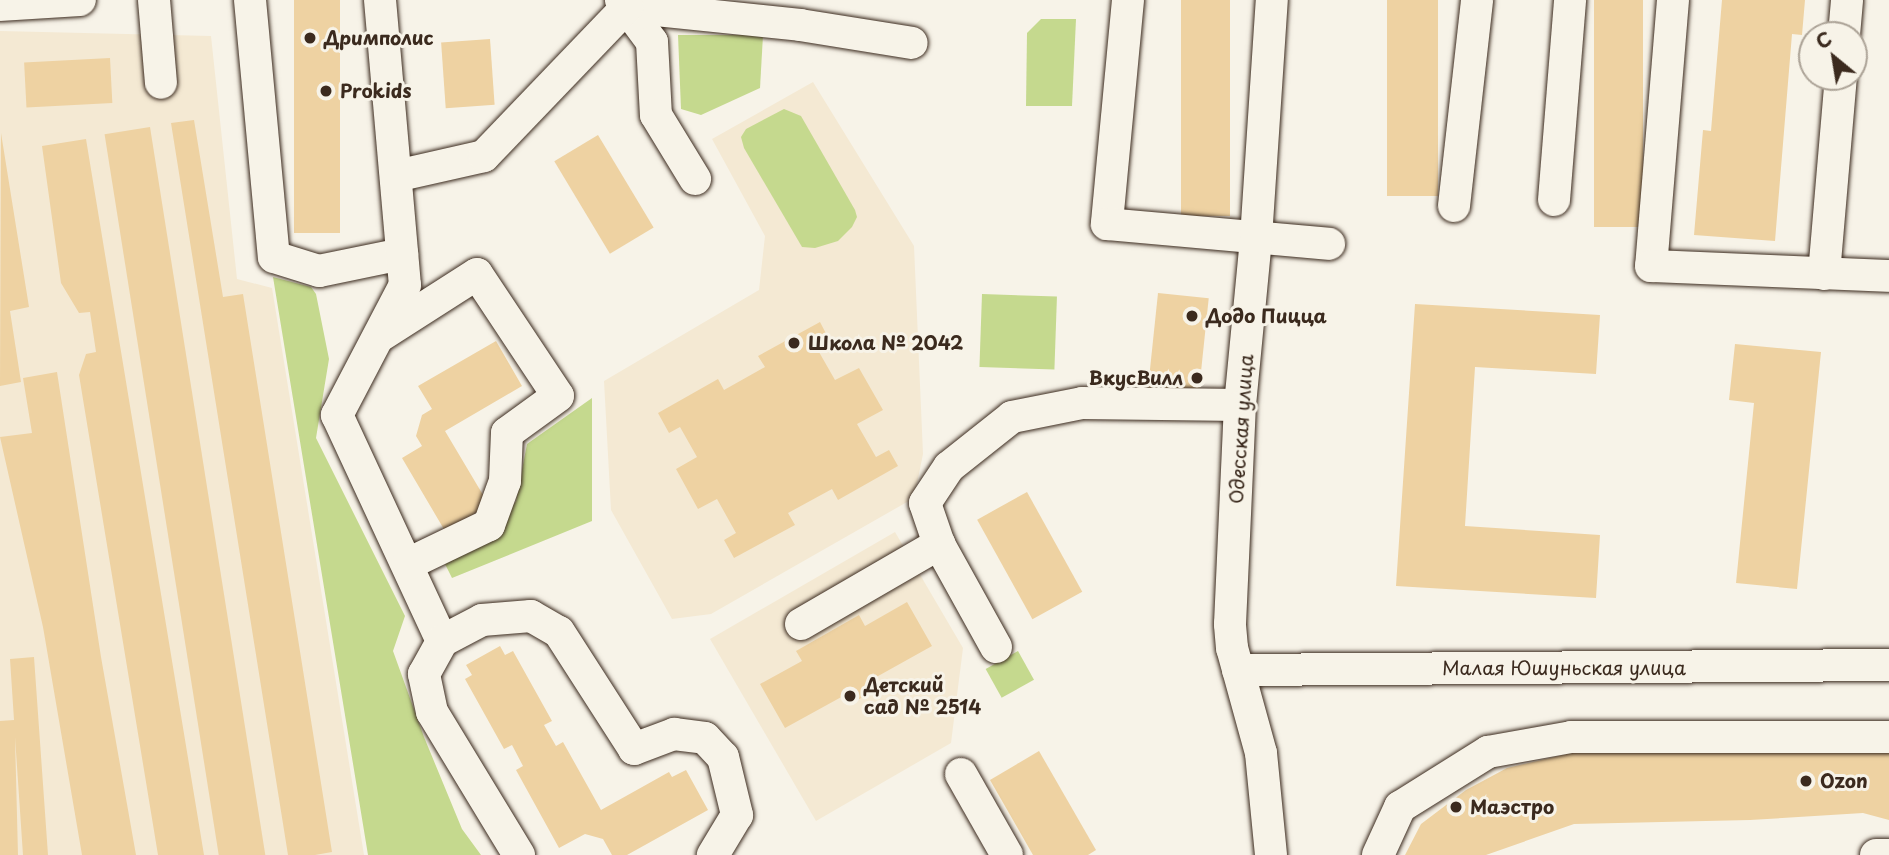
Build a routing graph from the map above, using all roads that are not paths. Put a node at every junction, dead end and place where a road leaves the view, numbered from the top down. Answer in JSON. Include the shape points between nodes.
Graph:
{"nodes":[{"id":1,"x":80,"y":0,"type":"edge"},
{"id":2,"x":154,"y":0,"type":"edge"},
{"id":3,"x":250,"y":0,"type":"edge"},
{"id":4,"x":380,"y":0,"type":"edge"},
{"id":5,"x":1128,"y":0,"type":"edge"},
{"id":6,"x":1272,"y":0,"type":"edge"},
{"id":7,"x":1476,"y":0,"type":"edge"},
{"id":8,"x":1570,"y":0,"type":"edge"},
{"id":9,"x":1673,"y":0,"type":"edge"},
{"id":10,"x":1847,"y":0,"type":"edge"},
{"id":11,"x":624,"y":3,"type":"edge"},
{"id":12,"x":0,"y":5,"type":"edge"},
{"id":13,"x":1845,"y":21,"type":"edge"},
{"id":14,"x":912,"y":43,"type":"dead end"},
{"id":15,"x":161,"y":83,"type":"dead end"},
{"id":16,"x":1840,"y":91,"type":"edge"},
{"id":17,"x":396,"y":176,"type":"junction"},
{"id":18,"x":695,"y":179,"type":"dead end"},
{"id":19,"x":1554,"y":200,"type":"dead end"},
{"id":20,"x":1454,"y":206,"type":"dead end"},
{"id":21,"x":1256,"y":238,"type":"junction"},
{"id":22,"x":1329,"y":244,"type":"dead end"},
{"id":23,"x":402,"y":254,"type":"junction"},
{"id":24,"x":1824,"y":274,"type":"junction"},
{"id":25,"x":1889,"y":276,"type":"edge"},
{"id":26,"x":378,"y":338,"type":"junction"},
{"id":27,"x":1240,"y":405,"type":"junction"},
{"id":28,"x":939,"y":544,"type":"junction"},
{"id":29,"x":408,"y":564,"type":"junction"},
{"id":30,"x":801,"y":624,"type":"dead end"},
{"id":31,"x":442,"y":640,"type":"junction"},
{"id":32,"x":996,"y":648,"type":"dead end"},
{"id":33,"x":1889,"y":665,"type":"edge"},
{"id":34,"x":1238,"y":670,"type":"junction"},
{"id":35,"x":1889,"y":737,"type":"edge"},
{"id":36,"x":961,"y":774,"type":"dead end"},
{"id":37,"x":519,"y":855,"type":"edge"},
{"id":38,"x":713,"y":855,"type":"edge"},
{"id":39,"x":1007,"y":855,"type":"edge"},
{"id":40,"x":1271,"y":855,"type":"edge"},
{"id":41,"x":1378,"y":855,"type":"edge"},
{"id":42,"x":1876,"y":855,"type":"edge"},
{"id":43,"x":1889,"y":855,"type":"edge"}],
"edges":[{"from":1,"to":12,"type":"street"},
{"from":2,"to":15,"type":"street"},
{"from":3,"to":23,"type":"street","via":[[274,257],[319,271]]},
{"from":4,"to":17,"type":"street"},
{"from":5,"to":21,"type":"street","via":[[1107,225]]},
{"from":6,"to":21,"type":"street","name":"Одесская улица"},
{"from":7,"to":20,"type":"street"},
{"from":8,"to":19,"type":"street"},
{"from":9,"to":24,"type":"street","via":[[1651,267]]},
{"from":10,"to":13,"type":"street"},
{"from":11,"to":14,"type":"street"},
{"from":11,"to":17,"type":"street","via":[[484,156]]},
{"from":11,"to":18,"type":"street","via":[[652,42],[656,115]]},
{"from":16,"to":24,"type":"street"},
{"from":17,"to":23,"type":"street"},
{"from":21,"to":22,"type":"street"},
{"from":21,"to":27,"type":"street","name":"Одесская улица"},
{"from":23,"to":26,"type":"street","via":[[405,285]]},
{"from":24,"to":25,"type":"street"},
{"from":26,"to":29,"type":"street","via":[[337,415]]},
{"from":26,"to":29,"type":"street","via":[[477,274],[558,396],[507,433],[505,481],[489,524]]},
{"from":27,"to":28,"type":"street","via":[[1082,403],[1012,417],[949,467],[925,503]]},
{"from":27,"to":34,"type":"street","name":"Одесская улица","via":[[1230,624]]},
{"from":28,"to":30,"type":"street"},
{"from":28,"to":32,"type":"street"},
{"from":29,"to":31,"type":"street"},
{"from":31,"to":37,"type":"street","via":[[424,674],[432,712]]},
{"from":31,"to":38,"type":"street","via":[[482,621],[531,617],[559,632],[634,749],[674,734],[705,738],[723,757],[737,815]]},
{"from":33,"to":34,"type":"street","name":"Малая Юшуньская улица"},
{"from":34,"to":40,"type":"street","name":"Одесская улица","via":[[1261,753]]},
{"from":35,"to":41,"type":"street","via":[[1571,737],[1489,752],[1400,807]]},
{"from":36,"to":39,"type":"street"},
{"from":42,"to":43,"type":"street"}]}
